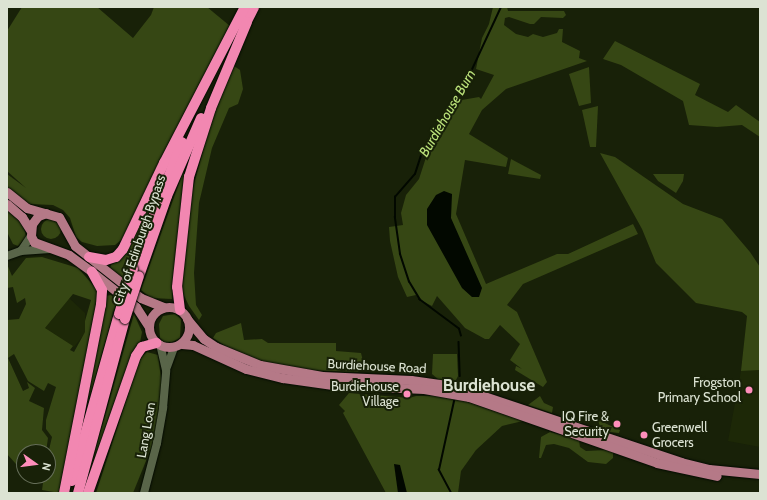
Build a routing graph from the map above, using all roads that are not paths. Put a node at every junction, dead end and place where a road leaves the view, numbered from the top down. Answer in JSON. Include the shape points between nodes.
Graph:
{"nodes":[{"id":1,"x":245,"y":7,"type":"edge"},
{"id":2,"x":254,"y":7,"type":"edge"},
{"id":3,"x":247,"y":22,"type":"junction"},
{"id":4,"x":7,"y":192,"type":"edge"},
{"id":5,"x":7,"y":204,"type":"edge"},
{"id":6,"x":46,"y":213,"type":"junction"},
{"id":7,"x":30,"y":233,"type":"junction"},
{"id":8,"x":50,"y":249,"type":"junction"},
{"id":9,"x":21,"y":251,"type":"junction"},
{"id":10,"x":7,"y":256,"type":"edge"},
{"id":11,"x":89,"y":257,"type":"junction"},
{"id":12,"x":92,"y":272,"type":"junction"},
{"id":13,"x":136,"y":273,"type":"junction"},
{"id":14,"x":163,"y":307,"type":"junction"},
{"id":15,"x":180,"y":310,"type":"junction"},
{"id":16,"x":122,"y":317,"type":"junction"},
{"id":17,"x":188,"y":319,"type":"junction"},
{"id":18,"x":149,"y":328,"type":"junction"},
{"id":19,"x":158,"y":344,"type":"junction"},
{"id":20,"x":178,"y":346,"type":"junction"},
{"id":21,"x":166,"y":370,"type":"junction"},
{"id":22,"x":760,"y":474,"type":"edge"},
{"id":23,"x":64,"y":493,"type":"edge"},
{"id":24,"x":69,"y":493,"type":"edge"},
{"id":25,"x":78,"y":493,"type":"edge"},
{"id":26,"x":88,"y":493,"type":"edge"},
{"id":27,"x":144,"y":493,"type":"edge"}],
"edges":[{"from":1,"to":11,"type":"highway","via":[[164,163],[123,249],[116,257],[106,260]]},
{"from":1,"to":13,"type":"highway","name":"City of Edinburgh Bypass","via":[[172,165]]},
{"from":2,"to":3,"type":"highway","name":"City of Edinburgh Bypass"},
{"from":3,"to":13,"type":"highway","name":"City of Edinburgh Bypass","via":[[178,170]]},
{"from":3,"to":15,"type":"highway","via":[[211,108],[189,177],[177,287]]},
{"from":4,"to":6,"type":"main road","via":[[27,208]]},
{"from":5,"to":7,"type":"main road","via":[[22,217]]},
{"from":6,"to":7,"type":"main road","via":[[35,219]]},
{"from":6,"to":11,"type":"main road","via":[[54,214],[62,220],[71,241]]},
{"from":7,"to":8,"type":"main road","via":[[34,242]]},
{"from":7,"to":9,"type":"street"},
{"from":8,"to":9,"type":"street"},
{"from":8,"to":12,"type":"main road","via":[[69,255]]},
{"from":9,"to":10,"type":"street"},
{"from":11,"to":14,"type":"main road","via":[[141,298]]},
{"from":12,"to":18,"type":"main road","via":[[136,307]]},
{"from":12,"to":23,"type":"highway","via":[[102,290],[101,305]]},
{"from":13,"to":16,"type":"highway","name":"City of Edinburgh Bypass","bridge":true},
{"from":14,"to":15,"type":"main road"},
{"from":14,"to":18,"type":"main road","via":[[153,315]]},
{"from":15,"to":17,"type":"main road"},
{"from":16,"to":24,"type":"highway","name":"City of Edinburgh Bypass"},
{"from":16,"to":25,"type":"highway","name":"City of Edinburgh Bypass"},
{"from":17,"to":20,"type":"main road","via":[[189,331]]},
{"from":17,"to":22,"type":"main road","name":"Burdiehouse Road","via":[[216,347],[260,365],[315,375],[411,380],[454,386],[681,462],[709,469]]},
{"from":18,"to":19,"type":"main road"},
{"from":19,"to":20,"type":"main road"},
{"from":19,"to":21,"type":"street","name":"Lang Loan"},
{"from":19,"to":26,"type":"highway","via":[[142,347],[136,356]]},
{"from":20,"to":21,"type":"street","name":"Lang Loan"},
{"from":20,"to":22,"type":"main road","name":"Burdiehouse Road","via":[[192,345],[246,369],[283,378],[333,385],[424,389],[469,397],[657,463],[722,477]]},
{"from":21,"to":27,"type":"street","name":"Lang Loan","via":[[159,432]]}]}
